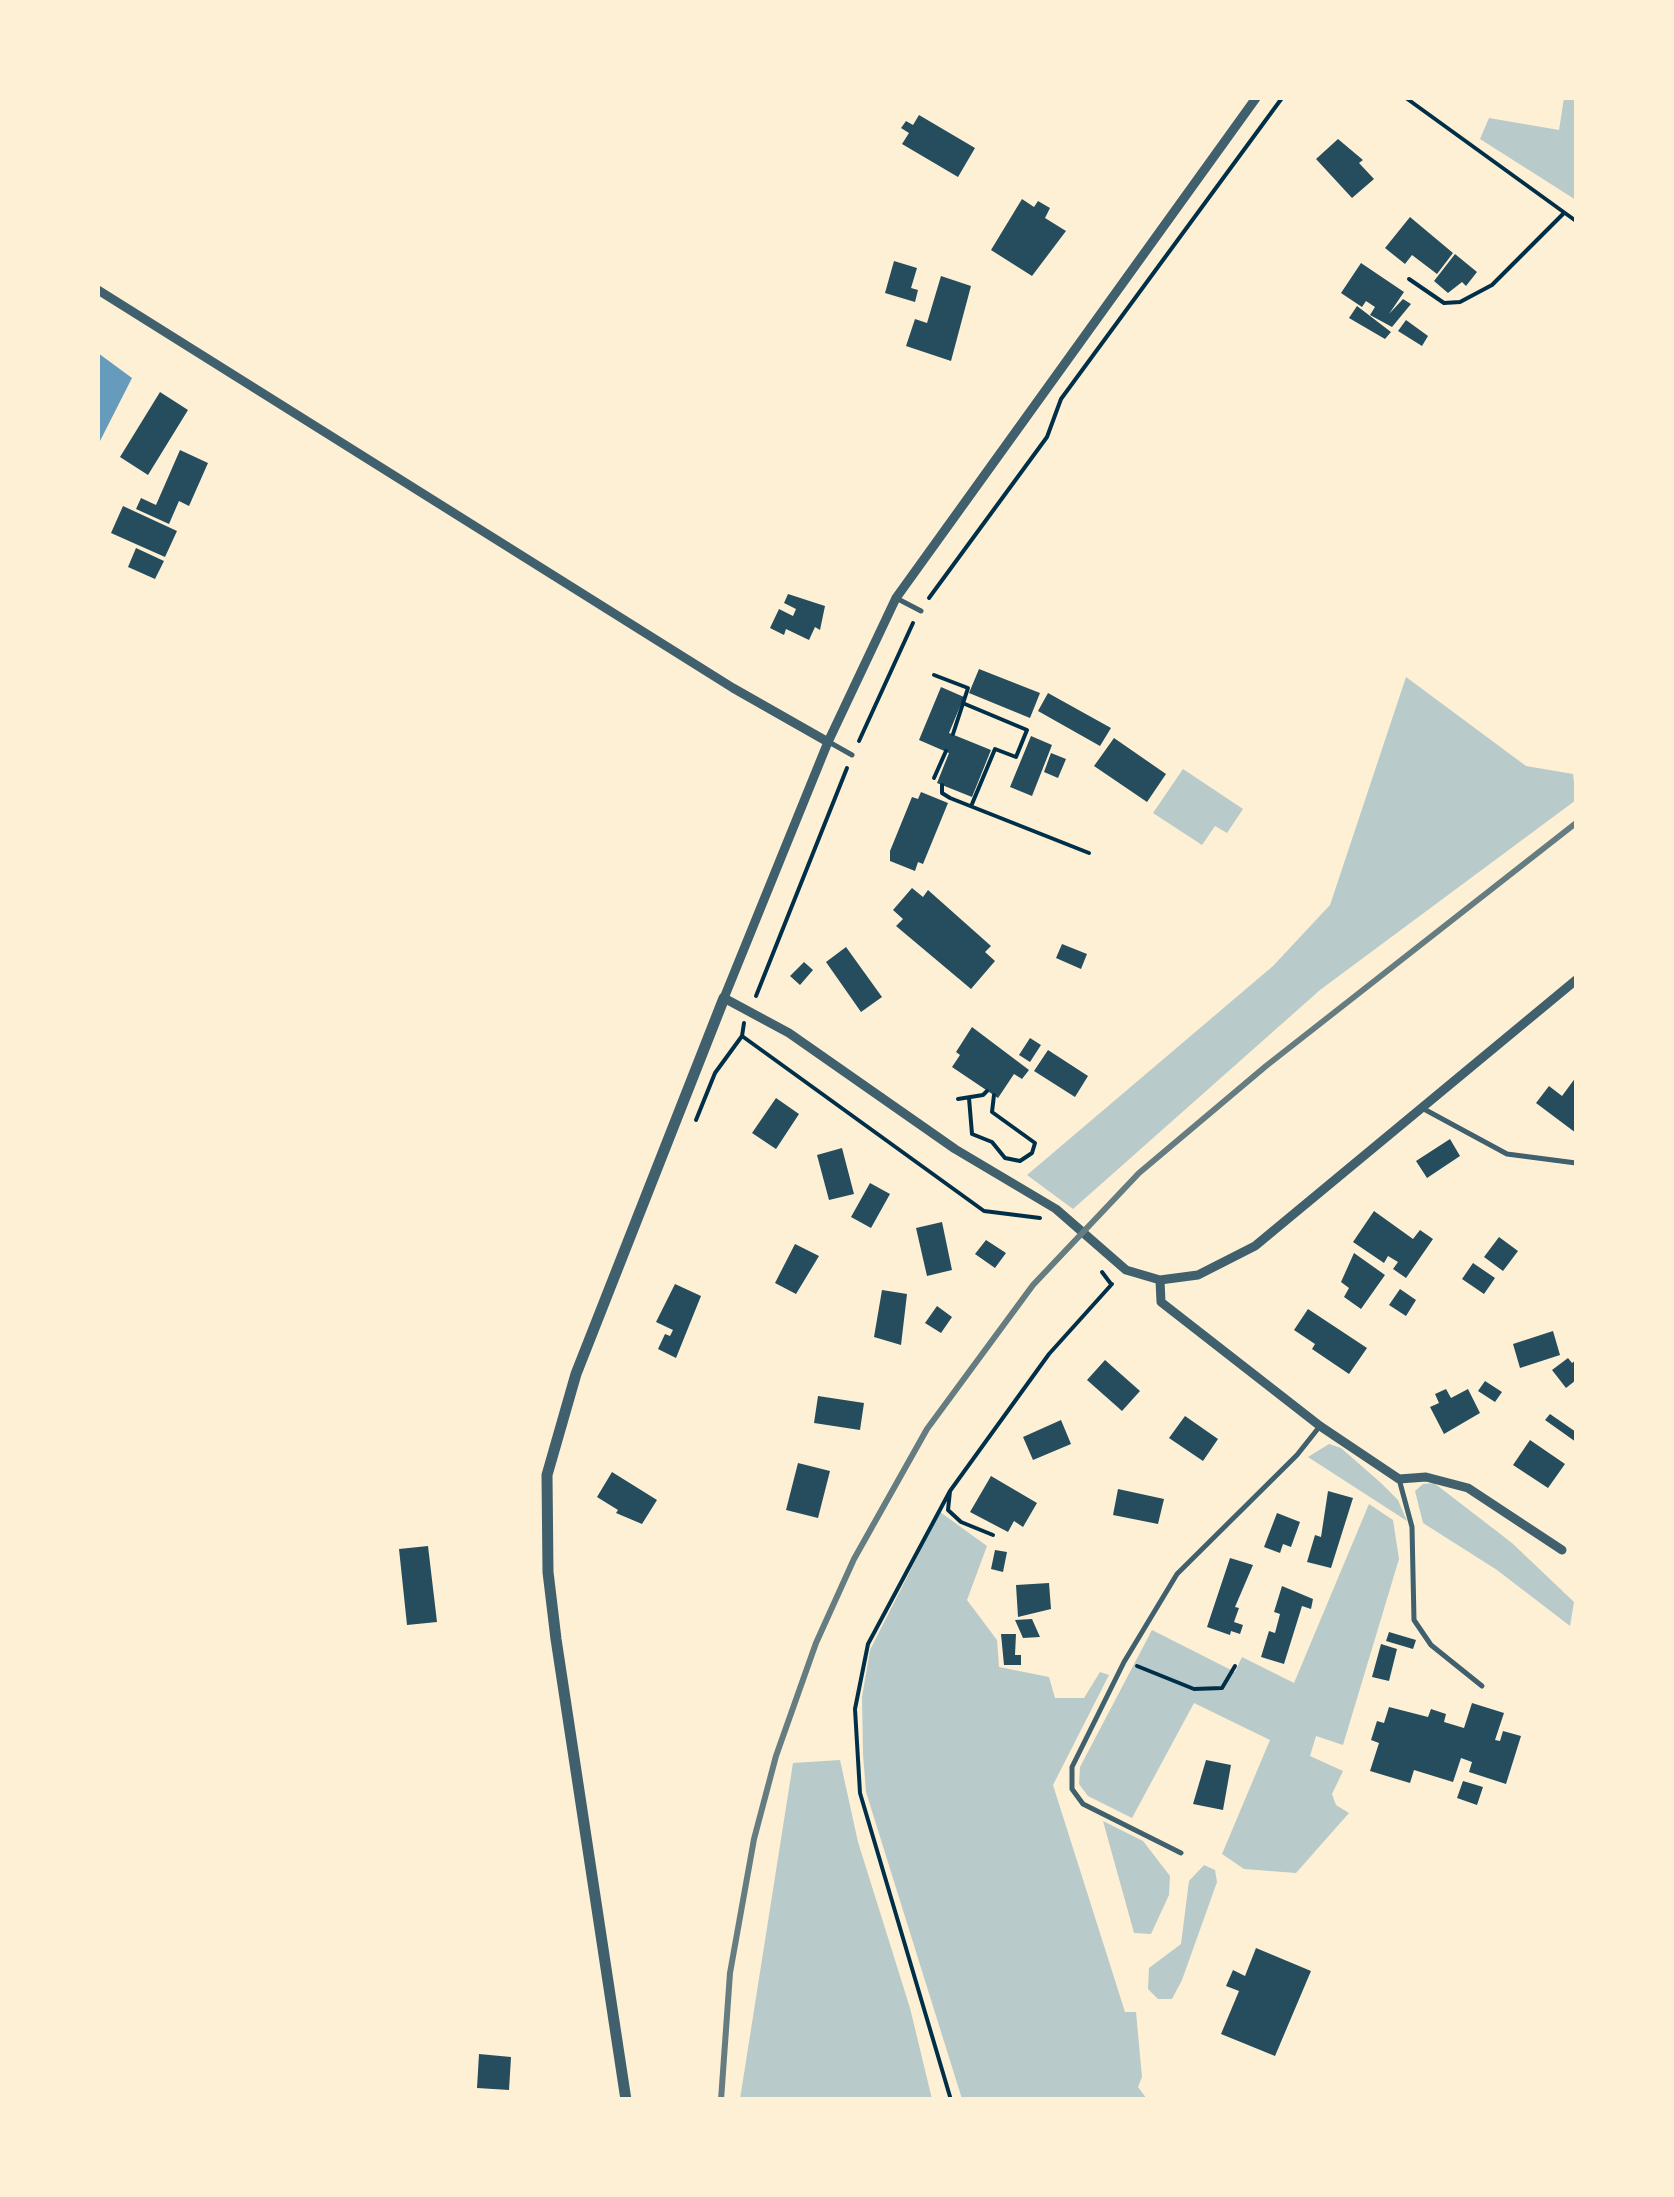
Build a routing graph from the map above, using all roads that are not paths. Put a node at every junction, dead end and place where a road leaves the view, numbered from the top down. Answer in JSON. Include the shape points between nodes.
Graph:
{"nodes":[{"id":1,"x":1256,"y":98,"type":"edge"},
{"id":2,"x":98,"y":290,"type":"edge"},
{"id":3,"x":896,"y":598,"type":"junction"},
{"id":4,"x":921,"y":612,"type":"dead end"},
{"id":5,"x":828,"y":742,"type":"junction"},
{"id":6,"x":852,"y":755,"type":"dead end"},
{"id":7,"x":1576,"y":980,"type":"edge"},
{"id":8,"x":724,"y":998,"type":"junction"},
{"id":9,"x":1422,"y":1108,"type":"junction"},
{"id":10,"x":1576,"y":1163,"type":"edge"},
{"id":11,"x":1160,"y":1280,"type":"junction"},
{"id":12,"x":1320,"y":1426,"type":"junction"},
{"id":13,"x":1399,"y":1478,"type":"junction"},
{"id":14,"x":1562,"y":1550,"type":"dead end"},
{"id":15,"x":1482,"y":1686,"type":"dead end"},
{"id":16,"x":1180,"y":1852,"type":"dead end"},
{"id":17,"x":626,"y":2100,"type":"edge"}],
"edges":[{"from":1,"to":3,"type":"street"},
{"from":2,"to":5,"type":"street"},
{"from":3,"to":4,"type":"lane"},
{"from":3,"to":5,"type":"street"},
{"from":5,"to":6,"type":"lane"},
{"from":5,"to":8,"type":"street"},
{"from":7,"to":9,"type":"street"},
{"from":8,"to":11,"type":"street","via":[[790,1034],[1126,1270]]},
{"from":8,"to":17,"type":"street","via":[[576,1374],[547,1475],[556,1639]]},
{"from":9,"to":10,"type":"lane","via":[[1506,1154]]},
{"from":9,"to":11,"type":"street","via":[[1255,1246],[1198,1275]]},
{"from":11,"to":12,"type":"street","via":[[1161,1302]]},
{"from":12,"to":13,"type":"street"},
{"from":12,"to":16,"type":"lane","via":[[1177,1574],[1072,1767],[1072,1789],[1082,1804]]},
{"from":13,"to":14,"type":"street","via":[[1426,1476],[1468,1488]]},
{"from":13,"to":15,"type":"lane","via":[[1412,1528],[1414,1620],[1431,1645]]}]}
